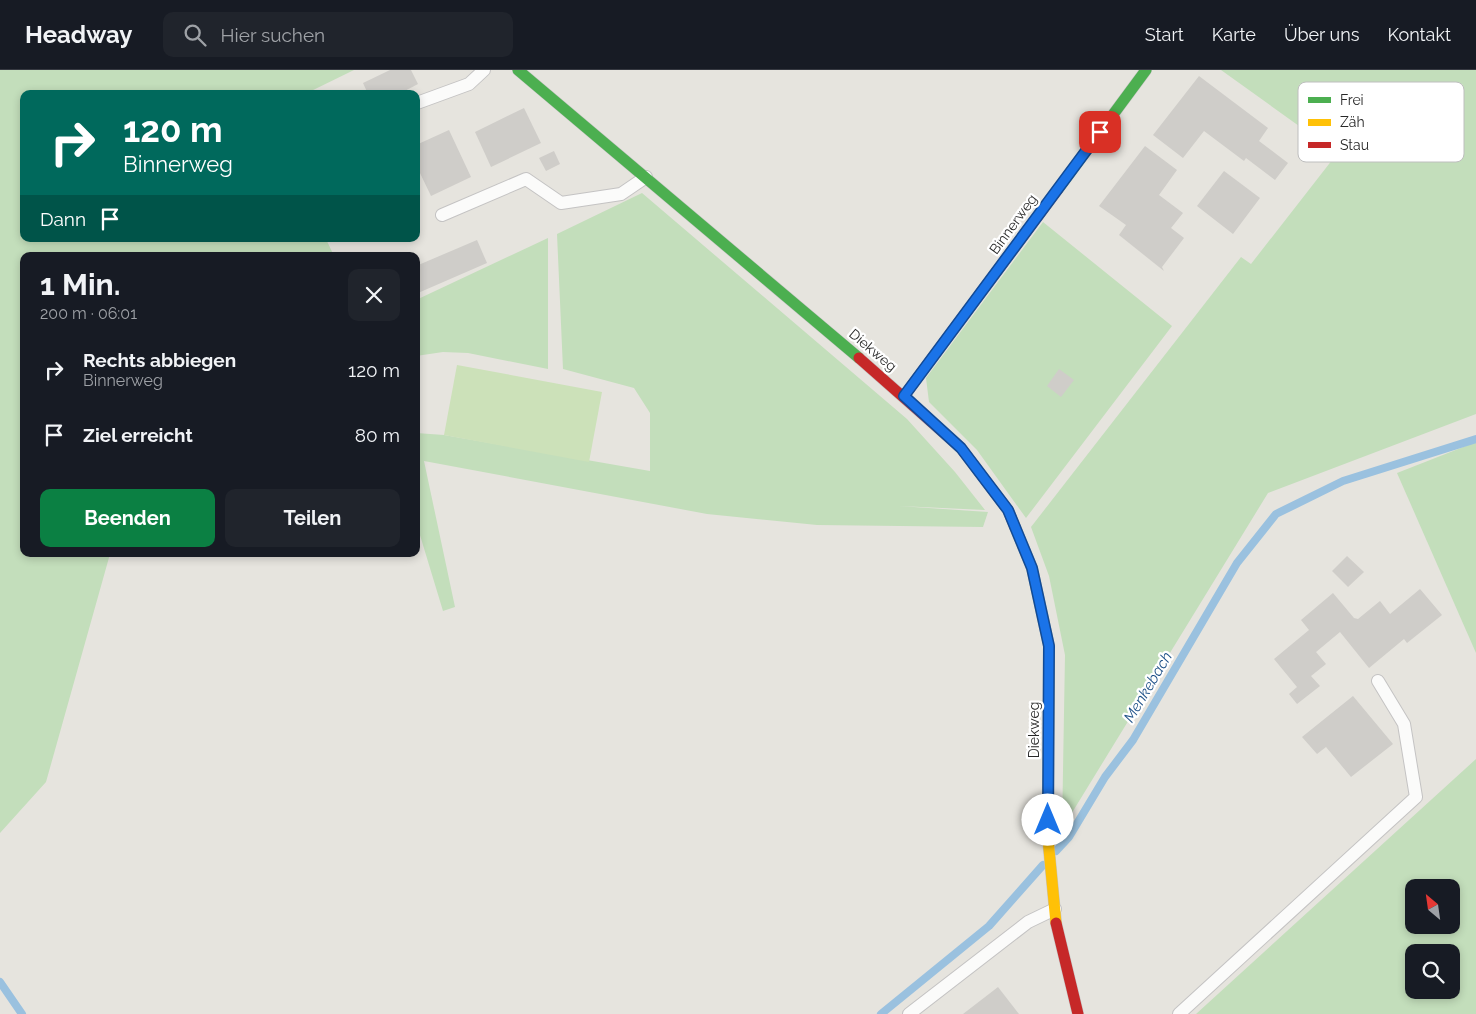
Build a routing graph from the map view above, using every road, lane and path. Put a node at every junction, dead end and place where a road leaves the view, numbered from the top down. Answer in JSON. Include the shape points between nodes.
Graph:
{"nodes":[{"id":1,"x":484,"y":70,"type":"edge"},
{"id":2,"x":518,"y":70,"type":"edge"},
{"id":3,"x":1146,"y":70,"type":"edge"},
{"id":4,"x":420,"y":102,"type":"edge"},
{"id":5,"x":646,"y":177,"type":"junction"},
{"id":6,"x":442,"y":215,"type":"dead end"},
{"id":7,"x":904,"y":396,"type":"junction"},
{"id":8,"x":1378,"y":681,"type":"dead end"},
{"id":9,"x":1054,"y":909,"type":"junction"},
{"id":10,"x":909,"y":1014,"type":"edge"},
{"id":11,"x":1078,"y":1014,"type":"edge"},
{"id":12,"x":1179,"y":1014,"type":"edge"}],
"edges":[{"from":1,"to":4,"type":"lane","via":[[469,84]]},
{"from":2,"to":5,"type":"street","name":"Diekweg"},
{"from":3,"to":7,"type":"street","name":"Binnerweg"},
{"from":5,"to":6,"type":"lane","via":[[621,194],[561,203],[526,179]]},
{"from":5,"to":7,"type":"street","name":"Diekweg"},
{"from":7,"to":9,"type":"street","name":"Diekweg","via":[[961,448],[1008,510],[1032,568],[1049,646],[1048,839]]},
{"from":8,"to":12,"type":"lane","via":[[1404,724],[1416,797]]},
{"from":9,"to":10,"type":"lane","via":[[1028,922]]},
{"from":9,"to":11,"type":"street","name":"Diekweg"}]}
